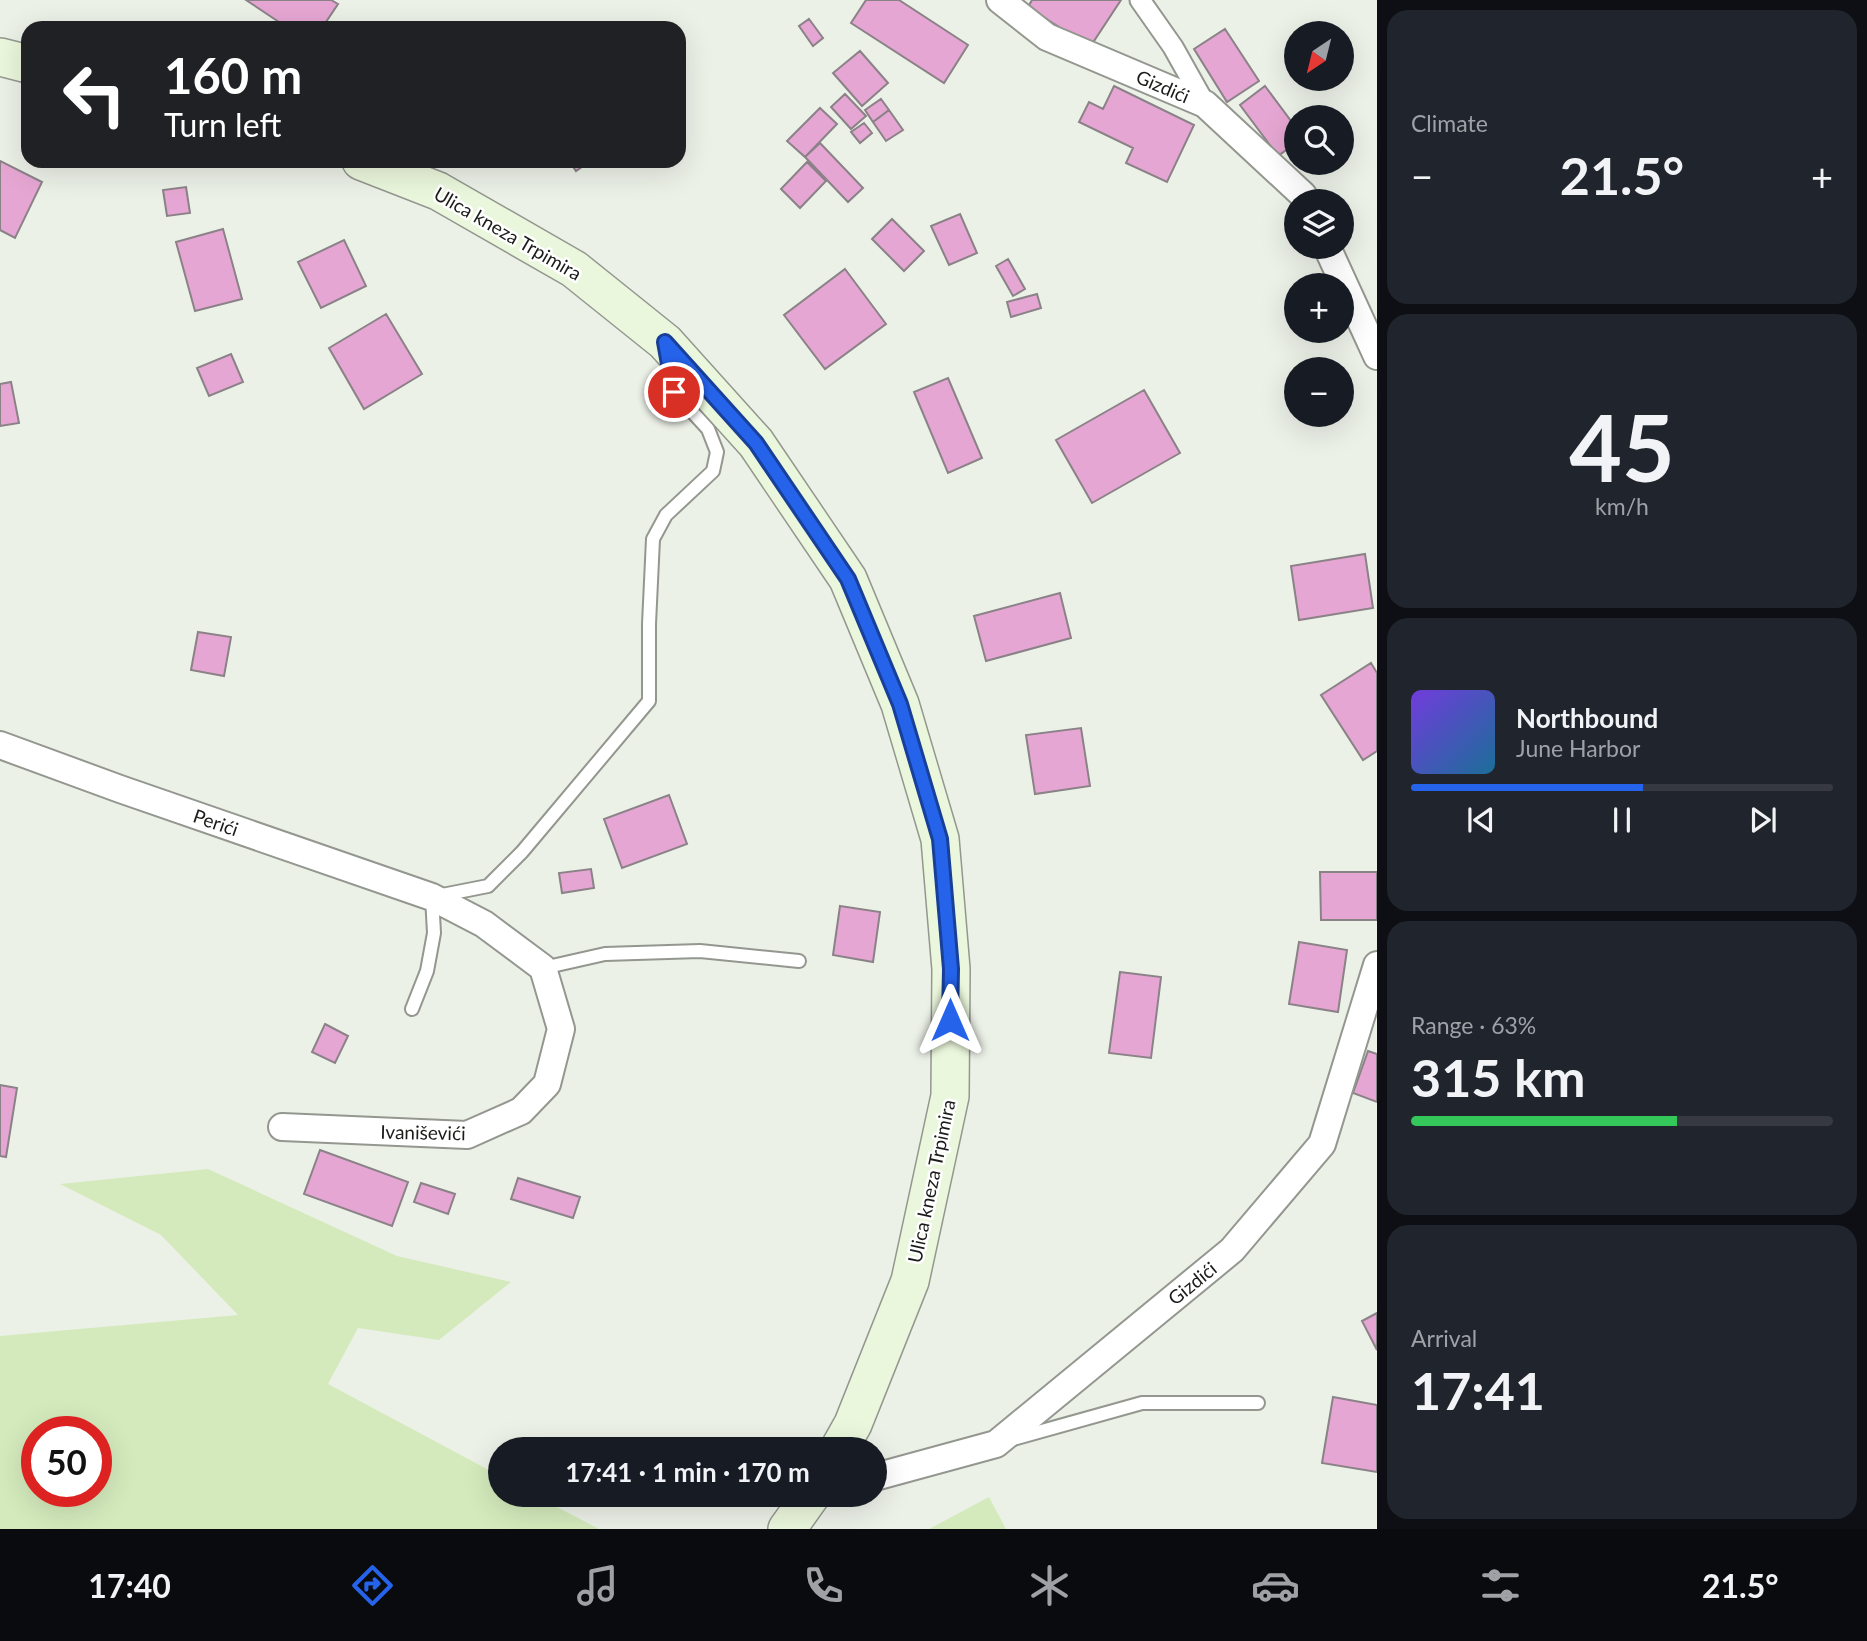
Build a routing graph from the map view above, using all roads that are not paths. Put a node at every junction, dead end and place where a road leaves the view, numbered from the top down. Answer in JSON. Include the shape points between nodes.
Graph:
{"nodes":[{"id":1,"x":1000,"y":0,"type":"edge"},
{"id":2,"x":1140,"y":0,"type":"edge"},
{"id":3,"x":0,"y":57,"type":"edge"},
{"id":4,"x":21,"y":62,"type":"edge"},
{"id":5,"x":1205,"y":104,"type":"junction"},
{"id":6,"x":379,"y":168,"type":"edge"},
{"id":7,"x":1297,"y":189,"type":"edge"},
{"id":8,"x":1333,"y":259,"type":"edge"},
{"id":9,"x":665,"y":342,"type":"junction"},
{"id":10,"x":1377,"y":356,"type":"edge"},
{"id":11,"x":0,"y":745,"type":"edge"},
{"id":12,"x":432,"y":897,"type":"junction"},
{"id":13,"x":799,"y":961,"type":"dead end"},
{"id":14,"x":1377,"y":965,"type":"edge"},
{"id":15,"x":543,"y":968,"type":"junction"},
{"id":16,"x":412,"y":1009,"type":"dead end"},
{"id":17,"x":282,"y":1127,"type":"dead end"},
{"id":18,"x":1258,"y":1403,"type":"dead end"},
{"id":19,"x":846,"y":1437,"type":"edge"},
{"id":20,"x":996,"y":1444,"type":"junction"},
{"id":21,"x":887,"y":1474,"type":"edge"},
{"id":22,"x":803,"y":1507,"type":"edge"},
{"id":23,"x":787,"y":1529,"type":"edge"}],
"edges":[{"from":1,"to":5,"type":"street","name":"Gizdići","via":[[1046,37]]},
{"from":2,"to":5,"type":"street"},
{"from":3,"to":4,"type":"main road"},
{"from":5,"to":7,"type":"street","name":"Gizdići"},
{"from":6,"to":9,"type":"main road","name":"Ulica kneza Trpimira","via":[[438,191],[574,269]]},
{"from":8,"to":10,"type":"street"},
{"from":9,"to":12,"type":"lane","via":[[674,392],[708,429],[717,452],[713,471],[666,515],[653,539],[649,701],[488,886]]},
{"from":9,"to":19,"type":"main road","name":"Ulica kneza Trpimira","via":[[756,443],[848,579],[900,704],[940,839],[951,969],[950,1096],[910,1280]]},
{"from":11,"to":12,"type":"street","name":"Perići"},
{"from":12,"to":15,"type":"street","via":[[484,924]]},
{"from":12,"to":16,"type":"lane","via":[[432,946]]},
{"from":13,"to":15,"type":"lane","via":[[700,951],[605,954]]},
{"from":14,"to":20,"type":"street","name":"Gizdići","via":[[1322,1144],[1232,1250]]},
{"from":15,"to":17,"type":"street","name":"Ivaniševići","via":[[561,1029],[547,1084],[521,1111],[467,1135]]},
{"from":18,"to":20,"type":"lane","via":[[1142,1403]]},
{"from":20,"to":21,"type":"street","name":"Gizdići"},
{"from":22,"to":23,"type":"main road"}]}
